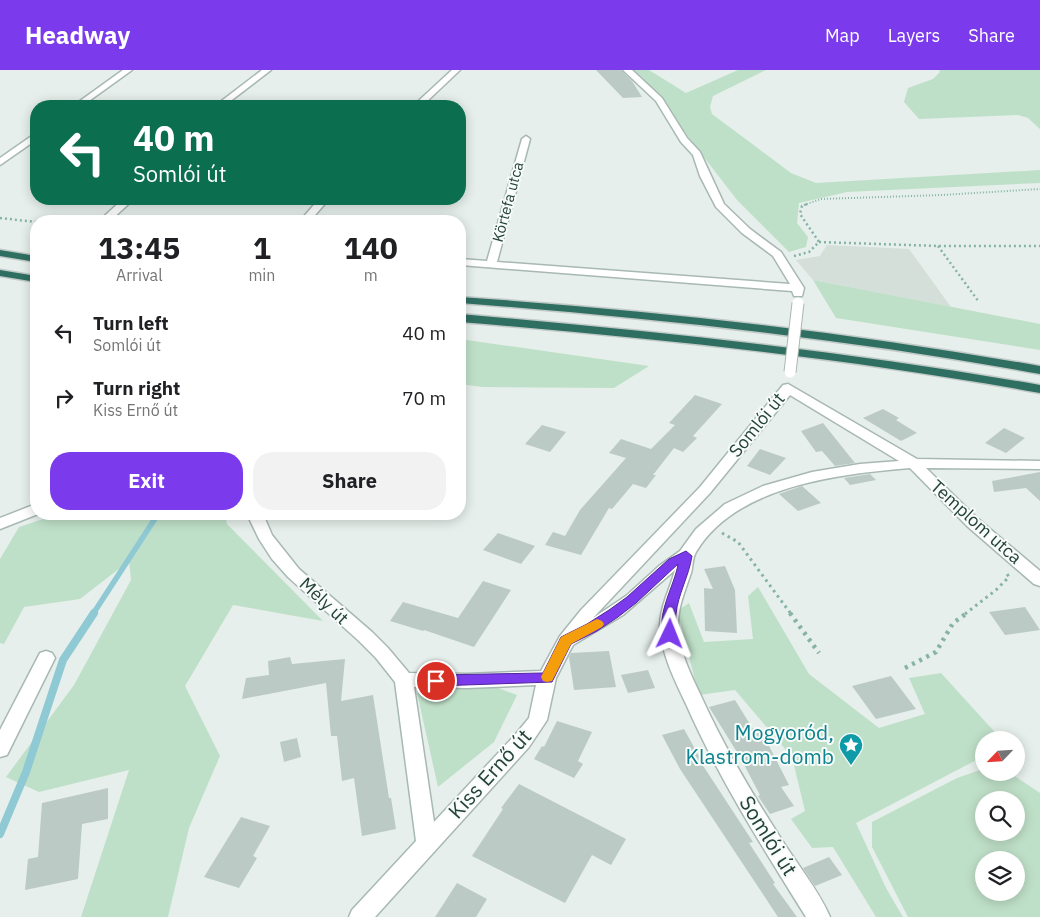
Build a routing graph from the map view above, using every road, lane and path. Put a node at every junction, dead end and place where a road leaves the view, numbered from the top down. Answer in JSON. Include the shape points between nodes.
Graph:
{"nodes":[{"id":1,"x":128,"y":70,"type":"edge"},
{"id":2,"x":267,"y":70,"type":"edge"},
{"id":3,"x":456,"y":70,"type":"edge"},
{"id":4,"x":627,"y":70,"type":"edge"},
{"id":5,"x":86,"y":100,"type":"edge"},
{"id":6,"x":227,"y":100,"type":"edge"},
{"id":7,"x":424,"y":100,"type":"edge"},
{"id":8,"x":526,"y":139,"type":"dead end"},
{"id":9,"x":30,"y":140,"type":"edge"},
{"id":10,"x":0,"y":162,"type":"edge"},
{"id":11,"x":1040,"y":189,"type":"edge"},
{"id":12,"x":121,"y":205,"type":"edge"},
{"id":13,"x":319,"y":205,"type":"edge"},
{"id":14,"x":111,"y":215,"type":"edge"},
{"id":15,"x":310,"y":215,"type":"edge"},
{"id":16,"x":0,"y":218,"type":"edge"},
{"id":17,"x":30,"y":221,"type":"edge"},
{"id":18,"x":819,"y":242,"type":"junction"},
{"id":19,"x":938,"y":246,"type":"junction"},
{"id":20,"x":1040,"y":246,"type":"edge"},
{"id":21,"x":0,"y":253,"type":"edge"},
{"id":22,"x":30,"y":258,"type":"edge"},
{"id":23,"x":780,"y":259,"type":"junction"},
{"id":24,"x":466,"y":263,"type":"edge"},
{"id":25,"x":491,"y":265,"type":"junction"},
{"id":26,"x":0,"y":273,"type":"edge"},
{"id":27,"x":30,"y":278,"type":"edge"},
{"id":28,"x":798,"y":288,"type":"junction"},
{"id":29,"x":466,"y":300,"type":"edge"},
{"id":30,"x":980,"y":302,"type":"dead end"},
{"id":31,"x":466,"y":318,"type":"edge"},
{"id":32,"x":1040,"y":370,"type":"edge"},
{"id":33,"x":788,"y":388,"type":"junction"},
{"id":34,"x":1040,"y":389,"type":"edge"},
{"id":35,"x":913,"y":464,"type":"junction"},
{"id":36,"x":1040,"y":465,"type":"edge"},
{"id":37,"x":30,"y":512,"type":"edge"},
{"id":38,"x":258,"y":520,"type":"edge"},
{"id":39,"x":0,"y":524,"type":"edge"},
{"id":40,"x":708,"y":526,"type":"junction"},
{"id":41,"x":686,"y":556,"type":"junction"},
{"id":42,"x":1004,"y":569,"type":"dead end"},
{"id":43,"x":1040,"y":580,"type":"edge"},
{"id":44,"x":566,"y":640,"type":"junction"},
{"id":45,"x":819,"y":653,"type":"dead end"},
{"id":46,"x":46,"y":658,"type":"dead end"},
{"id":47,"x":904,"y":668,"type":"dead end"},
{"id":48,"x":547,"y":678,"type":"junction"},
{"id":49,"x":404,"y":680,"type":"junction"},
{"id":50,"x":0,"y":749,"type":"edge"},
{"id":51,"x":427,"y":844,"type":"junction"},
{"id":52,"x":360,"y":917,"type":"edge"},
{"id":53,"x":819,"y":917,"type":"edge"}],
"edges":[{"from":1,"to":5,"type":"street"},
{"from":2,"to":6,"type":"street"},
{"from":3,"to":7,"type":"street"},
{"from":4,"to":23,"type":"street","via":[[659,100],[684,140],[697,154],[704,176],[720,205]]},
{"from":8,"to":25,"type":"street","name":"Körtefa utca"},
{"from":9,"to":10,"type":"street"},
{"from":11,"to":18,"type":"path","via":[[821,199],[802,206],[800,214]]},
{"from":12,"to":14,"type":"street"},
{"from":13,"to":15,"type":"street"},
{"from":16,"to":17,"type":"path"},
{"from":18,"to":19,"type":"path"},
{"from":18,"to":23,"type":"path","via":[[805,255]]},
{"from":19,"to":20,"type":"path"},
{"from":19,"to":30,"type":"path"},
{"from":21,"to":22,"type":"highway"},
{"from":23,"to":28,"type":"street"},
{"from":24,"to":25,"type":"street"},
{"from":25,"to":28,"type":"street"},
{"from":26,"to":27,"type":"highway"},
{"from":28,"to":33,"type":"street","bridge":true},
{"from":29,"to":32,"type":"highway","via":[[588,309],[802,332]]},
{"from":31,"to":34,"type":"highway","via":[[681,336],[917,368]]},
{"from":33,"to":35,"type":"street","name":"Templom utca"},
{"from":33,"to":44,"type":"street","name":"Somlói út","via":[[705,490]]},
{"from":35,"to":36,"type":"street","name":"Templom utca"},
{"from":35,"to":40,"type":"street","name":"Somlói út","via":[[833,472],[778,487],[737,504]]},
{"from":35,"to":43,"type":"street","name":"Templom utca","via":[[972,522]]},
{"from":37,"to":39,"type":"street"},
{"from":38,"to":49,"type":"street","name":"Mély út","via":[[267,542],[289,567],[382,653]]},
{"from":40,"to":41,"type":"street","name":"Somlói út"},
{"from":40,"to":45,"type":"path","via":[[738,542]]},
{"from":41,"to":44,"type":"street","name":"Somlói út","via":[[673,562],[632,600],[592,628]]},
{"from":41,"to":53,"type":"street","name":"Somlói út","via":[[670,613],[670,634],[678,661],[733,781]]},
{"from":42,"to":47,"type":"path","via":[[1009,577],[953,623],[936,652]]},
{"from":44,"to":48,"type":"street","name":"Somlói út"},
{"from":46,"to":50,"type":"street"},
{"from":48,"to":49,"type":"street"},
{"from":48,"to":51,"type":"street","name":"Kiss Ernő út","via":[[538,720]]},
{"from":49,"to":51,"type":"street","name":"Kiss Ernő út"},
{"from":51,"to":52,"type":"street","name":"Kiss Ernő út"}]}
